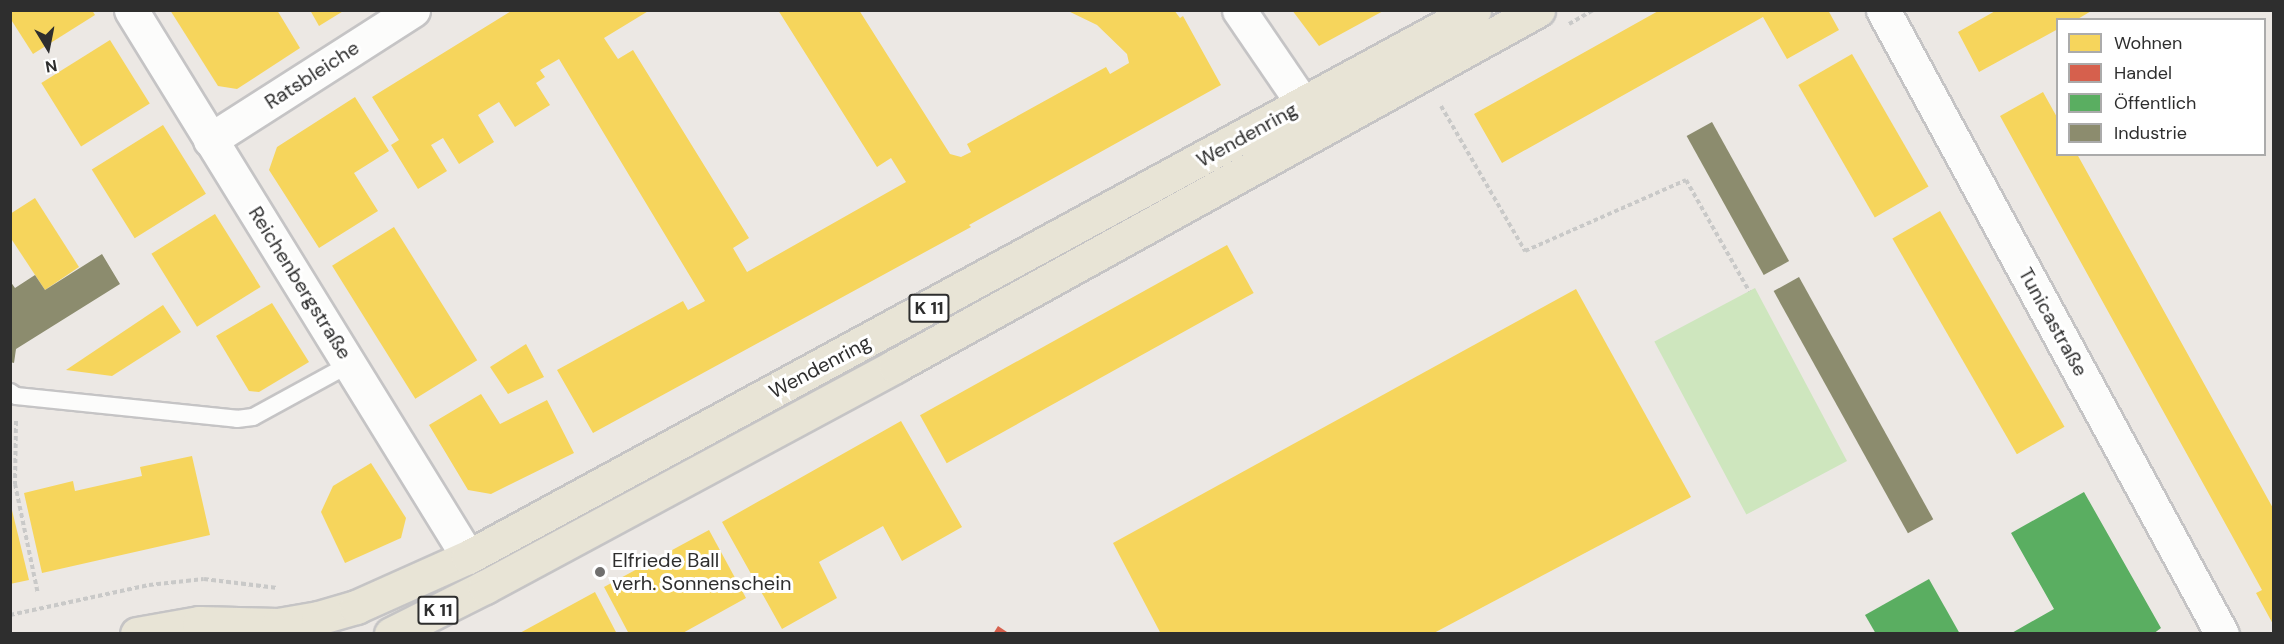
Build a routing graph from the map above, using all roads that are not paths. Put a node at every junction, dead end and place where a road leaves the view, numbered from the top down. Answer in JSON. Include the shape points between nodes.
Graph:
{"nodes":[{"id":1,"x":131,"y":10,"type":"edge"},
{"id":2,"x":413,"y":10,"type":"edge"},
{"id":3,"x":1239,"y":10,"type":"edge"},
{"id":4,"x":1474,"y":10,"type":"edge"},
{"id":5,"x":1538,"y":10,"type":"edge"},
{"id":6,"x":1883,"y":10,"type":"edge"},
{"id":7,"x":1304,"y":104,"type":"junction"},
{"id":8,"x":1321,"y":131,"type":"junction"},
{"id":9,"x":210,"y":140,"type":"junction"},
{"id":10,"x":350,"y":364,"type":"junction"},
{"id":11,"x":12,"y":394,"type":"edge"},
{"id":12,"x":468,"y":557,"type":"junction"},
{"id":13,"x":280,"y":629,"type":"edge"},
{"id":14,"x":137,"y":633,"type":"edge"},
{"id":15,"x":391,"y":633,"type":"edge"},
{"id":16,"x":2222,"y":633,"type":"edge"}],
"edges":[{"from":1,"to":9,"type":"street","name":"Reichenbergstraße"},
{"from":2,"to":9,"type":"street","name":"Ratsbleiche"},
{"from":3,"to":7,"type":"street"},
{"from":4,"to":7,"type":"main road","name":"Wendenring","number":"K 11"},
{"from":5,"to":8,"type":"main road","name":"Wendenring","number":"K 11"},
{"from":6,"to":16,"type":"street","name":"Tunicastraße"},
{"from":7,"to":8,"type":"street"},
{"from":7,"to":12,"type":"main road","name":"Wendenring","number":"K 11"},
{"from":8,"to":15,"type":"main road","name":"Wendenring","number":"K 11","via":[[863,383],[485,587]]},
{"from":9,"to":10,"type":"street","name":"Reichenbergstraße"},
{"from":10,"to":11,"type":"lane","via":[[253,417],[237,419]]},
{"from":10,"to":12,"type":"street","name":"Reichenbergstraße"},
{"from":12,"to":13,"type":"main road","name":"Wendenring","number":"K 11","via":[[356,607]]},
{"from":13,"to":14,"type":"main road","name":"Wendenring","number":"K 11","via":[[200,623]]}]}
